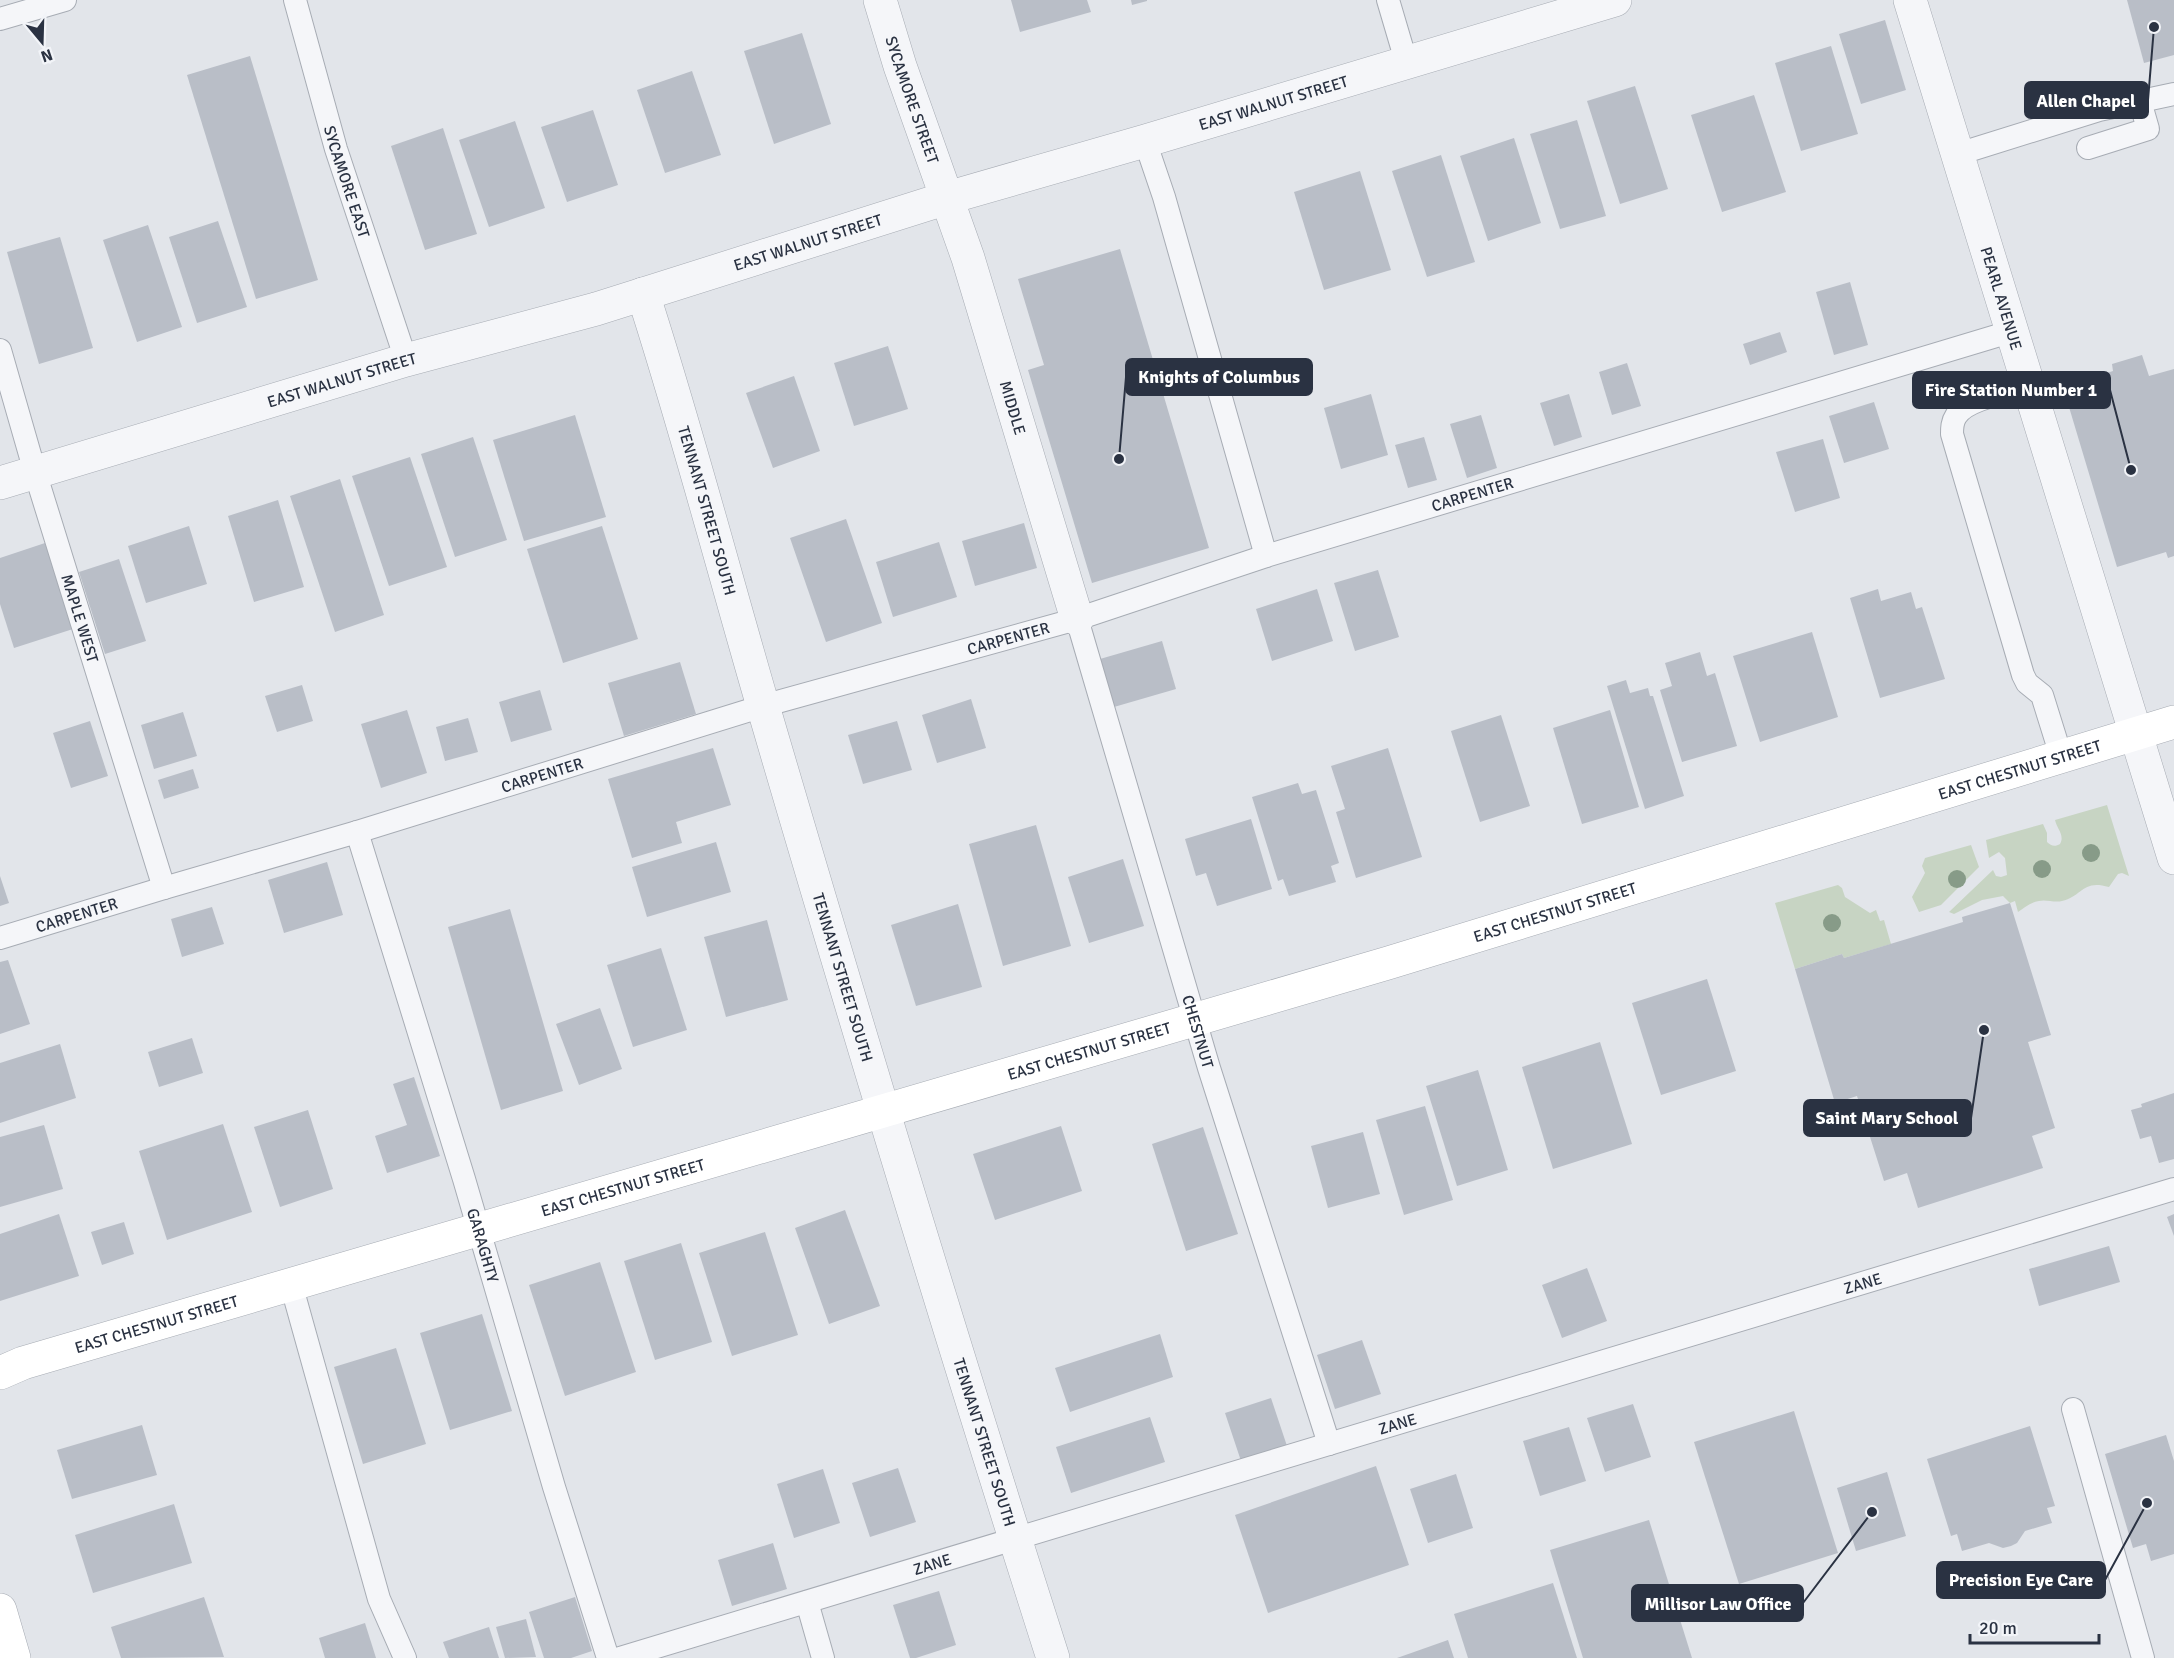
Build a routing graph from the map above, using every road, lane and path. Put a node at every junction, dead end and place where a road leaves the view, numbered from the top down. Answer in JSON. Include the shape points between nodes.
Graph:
{"nodes":[{"id":1,"x":65,"y":0,"type":"edge"},
{"id":2,"x":295,"y":0,"type":"edge"},
{"id":3,"x":880,"y":0,"type":"edge"},
{"id":4,"x":1388,"y":0,"type":"edge"},
{"id":5,"x":1615,"y":0,"type":"edge"},
{"id":6,"x":1910,"y":0,"type":"edge"},
{"id":7,"x":0,"y":19,"type":"edge"},
{"id":8,"x":1406,"y":62,"type":"junction"},
{"id":9,"x":2174,"y":94,"type":"edge"},
{"id":10,"x":2140,"y":101,"type":"junction"},
{"id":11,"x":1146,"y":141,"type":"junction"},
{"id":12,"x":2088,"y":148,"type":"dead end"},
{"id":13,"x":1958,"y":154,"type":"junction"},
{"id":14,"x":947,"y":198,"type":"junction"},
{"id":15,"x":643,"y":294,"type":"junction"},
{"id":16,"x":2013,"y":331,"type":"junction"},
{"id":17,"x":0,"y":350,"type":"edge"},
{"id":18,"x":406,"y":360,"type":"junction"},
{"id":19,"x":2030,"y":386,"type":"junction"},
{"id":20,"x":35,"y":472,"type":"junction"},
{"id":21,"x":0,"y":483,"type":"edge"},
{"id":22,"x":1266,"y":556,"type":"junction"},
{"id":23,"x":1077,"y":619,"type":"junction"},
{"id":24,"x":763,"y":706,"type":"junction"},
{"id":25,"x":2174,"y":722,"type":"edge"},
{"id":26,"x":2137,"y":733,"type":"junction"},
{"id":27,"x":2061,"y":756,"type":"junction"},
{"id":28,"x":357,"y":832,"type":"junction"},
{"id":29,"x":2174,"y":858,"type":"edge"},
{"id":30,"x":164,"y":888,"type":"junction"},
{"id":31,"x":0,"y":938,"type":"edge"},
{"id":32,"x":1195,"y":1019,"type":"junction"},
{"id":33,"x":884,"y":1111,"type":"junction"},
{"id":34,"x":2174,"y":1189,"type":"edge"},
{"id":35,"x":479,"y":1230,"type":"junction"},
{"id":36,"x":291,"y":1284,"type":"junction"},
{"id":37,"x":0,"y":1373,"type":"edge"},
{"id":38,"x":2073,"y":1409,"type":"dead end"},
{"id":39,"x":1329,"y":1444,"type":"junction"},
{"id":40,"x":1015,"y":1539,"type":"junction"},
{"id":41,"x":807,"y":1602,"type":"junction"},
{"id":42,"x":0,"y":1610,"type":"edge"},
{"id":43,"x":14,"y":1658,"type":"edge"},
{"id":44,"x":405,"y":1658,"type":"edge"},
{"id":45,"x":608,"y":1658,"type":"edge"},
{"id":46,"x":620,"y":1658,"type":"edge"},
{"id":47,"x":823,"y":1658,"type":"edge"},
{"id":48,"x":1053,"y":1658,"type":"edge"},
{"id":49,"x":2143,"y":1658,"type":"edge"}],
"edges":[{"from":1,"to":7,"type":"lane"},
{"from":2,"to":18,"type":"lane","name":"SYCAMORE EAST","via":[[336,149]]},
{"from":3,"to":14,"type":"street","name":"SYCAMORE STREET"},
{"from":4,"to":8,"type":"lane"},
{"from":5,"to":8,"type":"street","name":"EAST WALNUT STREET"},
{"from":6,"to":13,"type":"street","name":"PEARL AVENUE"},
{"from":8,"to":11,"type":"street","name":"EAST WALNUT STREET"},
{"from":9,"to":10,"type":"lane"},
{"from":10,"to":12,"type":"lane","via":[[2148,129]]},
{"from":10,"to":13,"type":"lane"},
{"from":11,"to":14,"type":"street","name":"EAST WALNUT STREET"},
{"from":11,"to":22,"type":"lane"},
{"from":13,"to":16,"type":"street","name":"PEARL AVENUE"},
{"from":14,"to":15,"type":"street","name":"EAST WALNUT STREET"},
{"from":14,"to":23,"type":"street","name":"MIDDLE"},
{"from":15,"to":18,"type":"street","name":"EAST WALNUT STREET"},
{"from":15,"to":24,"type":"street","name":"TENNANT STREET SOUTH"},
{"from":16,"to":19,"type":"street","name":"PEARL AVENUE"},
{"from":16,"to":22,"type":"lane","name":"CARPENTER"},
{"from":17,"to":20,"type":"lane","name":"MAPLE WEST"},
{"from":18,"to":20,"type":"street","name":"EAST WALNUT STREET"},
{"from":19,"to":26,"type":"street","name":"PEARL AVENUE"},
{"from":19,"to":27,"type":"lane","via":[[1966,406],[1956,415],[1952,434],[2023,675],[2042,695]]},
{"from":20,"to":21,"type":"street","name":"EAST WALNUT STREET"},
{"from":20,"to":30,"type":"lane","name":"MAPLE WEST"},
{"from":22,"to":23,"type":"lane","name":"CARPENTER"},
{"from":23,"to":24,"type":"lane","name":"CARPENTER"},
{"from":23,"to":32,"type":"lane","name":"CHESTNUT"},
{"from":24,"to":28,"type":"lane","name":"CARPENTER"},
{"from":24,"to":33,"type":"street","name":"TENNANT STREET SOUTH"},
{"from":25,"to":26,"type":"street","name":"EAST CHESTNUT STREET"},
{"from":26,"to":27,"type":"street","name":"EAST CHESTNUT STREET"},
{"from":26,"to":29,"type":"street","name":"PEARL AVENUE"},
{"from":27,"to":32,"type":"street","name":"EAST CHESTNUT STREET"},
{"from":28,"to":30,"type":"lane","name":"CARPENTER"},
{"from":28,"to":35,"type":"lane","name":"GARAGHTY"},
{"from":30,"to":31,"type":"lane","name":"CARPENTER"},
{"from":32,"to":33,"type":"street","name":"EAST CHESTNUT STREET"},
{"from":32,"to":39,"type":"lane","name":"CHESTNUT"},
{"from":33,"to":35,"type":"street","name":"EAST CHESTNUT STREET"},
{"from":33,"to":40,"type":"street","name":"TENNANT STREET SOUTH"},
{"from":34,"to":39,"type":"lane","name":"ZANE"},
{"from":35,"to":36,"type":"street","name":"EAST CHESTNUT STREET"},
{"from":35,"to":45,"type":"lane","name":"GARAGHTY"},
{"from":36,"to":37,"type":"street","name":"EAST CHESTNUT STREET"},
{"from":36,"to":44,"type":"lane","via":[[379,1599]]},
{"from":38,"to":49,"type":"lane"},
{"from":39,"to":40,"type":"lane","name":"ZANE"},
{"from":40,"to":41,"type":"lane","name":"ZANE"},
{"from":40,"to":48,"type":"street","name":"TENNANT STREET SOUTH"},
{"from":41,"to":46,"type":"lane","name":"ZANE"},
{"from":41,"to":47,"type":"lane"},
{"from":42,"to":43,"type":"street"}]}
